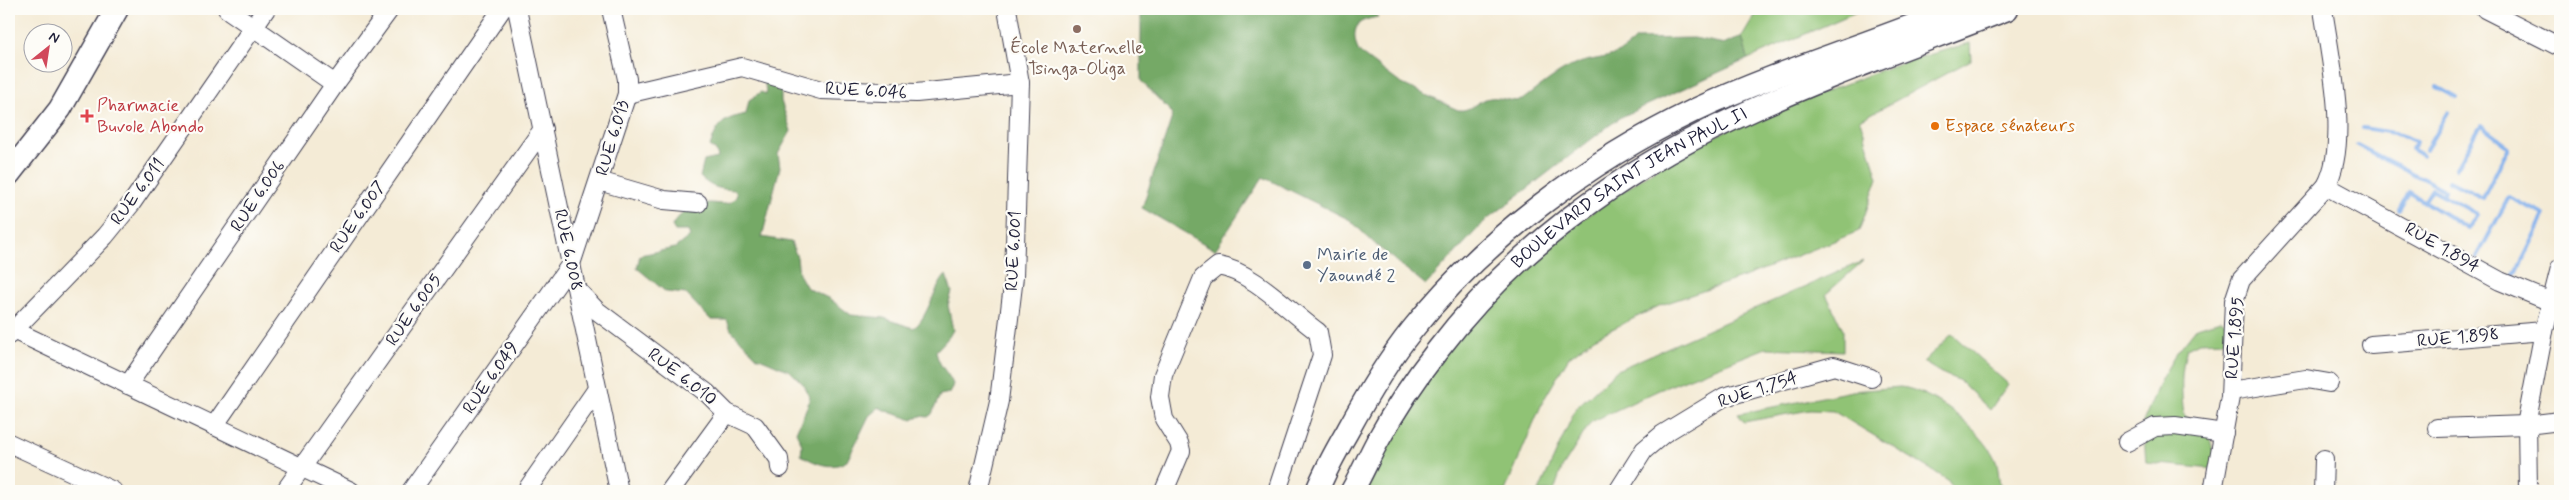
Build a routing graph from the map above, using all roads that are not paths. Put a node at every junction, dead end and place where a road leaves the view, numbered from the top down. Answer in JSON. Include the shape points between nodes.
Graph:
{"nodes":[{"id":1,"x":117,"y":9,"type":"edge"},
{"id":2,"x":227,"y":9,"type":"edge"},
{"id":3,"x":266,"y":9,"type":"edge"},
{"id":4,"x":390,"y":9,"type":"edge"},
{"id":5,"x":502,"y":9,"type":"edge"},
{"id":6,"x":518,"y":9,"type":"edge"},
{"id":7,"x":611,"y":9,"type":"edge"},
{"id":8,"x":1007,"y":9,"type":"edge"},
{"id":9,"x":1955,"y":9,"type":"edge"},
{"id":10,"x":2007,"y":9,"type":"edge"},
{"id":11,"x":2323,"y":9,"type":"edge"},
{"id":12,"x":2485,"y":9,"type":"edge"},
{"id":13,"x":253,"y":27,"type":"junction"},
{"id":14,"x":2560,"y":47,"type":"edge"},
{"id":15,"x":1020,"y":83,"type":"junction"},
{"id":16,"x":335,"y":84,"type":"junction"},
{"id":17,"x":627,"y":94,"type":"junction"},
{"id":18,"x":543,"y":129,"type":"junction"},
{"id":19,"x":9,"y":174,"type":"edge"},
{"id":20,"x":599,"y":180,"type":"junction"},
{"id":21,"x":2326,"y":186,"type":"junction"},
{"id":22,"x":698,"y":203,"type":"dead end"},
{"id":23,"x":571,"y":264,"type":"junction"},
{"id":24,"x":2560,"y":268,"type":"edge"},
{"id":25,"x":576,"y":290,"type":"junction"},
{"id":26,"x":2556,"y":302,"type":"edge"},
{"id":27,"x":10,"y":331,"type":"edge"},
{"id":28,"x":2544,"y":331,"type":"junction"},
{"id":29,"x":2372,"y":346,"type":"dead end"},
{"id":30,"x":1871,"y":378,"type":"dead end"},
{"id":31,"x":2329,"y":383,"type":"dead end"},
{"id":32,"x":128,"y":385,"type":"junction"},
{"id":33,"x":597,"y":389,"type":"junction"},
{"id":34,"x":2231,"y":391,"type":"junction"},
{"id":35,"x":727,"y":413,"type":"junction"},
{"id":36,"x":2557,"y":421,"type":"edge"},
{"id":37,"x":2527,"y":425,"type":"junction"},
{"id":38,"x":214,"y":426,"type":"junction"},
{"id":39,"x":2437,"y":428,"type":"dead end"},
{"id":40,"x":2224,"y":433,"type":"junction"},
{"id":41,"x":2127,"y":442,"type":"dead end"},
{"id":42,"x":9,"y":443,"type":"edge"},
{"id":43,"x":2324,"y":459,"type":"dead end"},
{"id":44,"x":301,"y":468,"type":"junction"},
{"id":45,"x":780,"y":468,"type":"dead end"},
{"id":46,"x":113,"y":491,"type":"edge"},
{"id":47,"x":284,"y":491,"type":"edge"},
{"id":48,"x":351,"y":491,"type":"edge"},
{"id":49,"x":410,"y":491,"type":"edge"},
{"id":50,"x":526,"y":491,"type":"edge"},
{"id":51,"x":619,"y":491,"type":"edge"},
{"id":52,"x":670,"y":491,"type":"edge"},
{"id":53,"x":978,"y":491,"type":"edge"},
{"id":54,"x":1164,"y":491,"type":"edge"},
{"id":55,"x":1277,"y":491,"type":"edge"},
{"id":56,"x":1317,"y":491,"type":"edge"},
{"id":57,"x":1352,"y":491,"type":"edge"},
{"id":58,"x":1618,"y":491,"type":"edge"},
{"id":59,"x":2213,"y":491,"type":"edge"},
{"id":60,"x":2323,"y":491,"type":"edge"},
{"id":61,"x":2528,"y":491,"type":"edge"}],
"edges":[{"from":1,"to":19,"type":"main road","via":[[60,109]]},
{"from":2,"to":13,"type":"street"},
{"from":3,"to":13,"type":"street","name":"RUE 6.011"},
{"from":4,"to":16,"type":"street","name":"RUE 6.006"},
{"from":5,"to":38,"type":"street","name":"RUE 6.007"},
{"from":6,"to":18,"type":"street","name":"RUE 6.008"},
{"from":7,"to":17,"type":"street","name":"RUE 6.013","via":[[627,79]]},
{"from":8,"to":15,"type":"street","name":"RUE 6.001"},
{"from":9,"to":56,"type":"main road","name":"BOULEVARD SAINT JEAN PAUL II","via":[[1696,110],[1627,146],[1568,186],[1476,262],[1411,331],[1361,405]]},
{"from":10,"to":57,"type":"main road","name":"BOULEVARD SAINT JEAN PAUL II","via":[[1732,119],[1623,180],[1579,211],[1504,275],[1438,350],[1378,441]]},
{"from":11,"to":21,"type":"street","via":[[2339,143],[2333,174]]},
{"from":12,"to":14,"type":"street"},
{"from":13,"to":16,"type":"street"},
{"from":13,"to":27,"type":"street","name":"RUE 6.011","via":[[131,204],[105,236]]},
{"from":15,"to":17,"type":"street","name":"RUE 6.046","via":[[916,93],[821,90],[742,67]]},
{"from":15,"to":53,"type":"street","name":"RUE 6.001","via":[[1014,277],[1000,400]]},
{"from":16,"to":32,"type":"street","name":"RUE 6.006"},
{"from":17,"to":20,"type":"street","name":"RUE 6.013"},
{"from":18,"to":23,"type":"street","name":"RUE 6.008"},
{"from":18,"to":44,"type":"street","name":"RUE 6.005"},
{"from":20,"to":22,"type":"street","via":[[664,200]]},
{"from":20,"to":23,"type":"street","name":"RUE 6.013"},
{"from":21,"to":26,"type":"street","name":"RUE 1.894","via":[[2500,281]]},
{"from":21,"to":34,"type":"street","name":"RUE 1.895","via":[[2241,280],[2234,301]]},
{"from":23,"to":25,"type":"street","name":"RUE 6.008"},
{"from":23,"to":49,"type":"street","name":"RUE 6.049"},
{"from":24,"to":26,"type":"street"},
{"from":25,"to":33,"type":"street","name":"RUE 6.008"},
{"from":25,"to":35,"type":"street","name":"RUE 6.010","via":[[596,310],[707,393]]},
{"from":26,"to":28,"type":"street"},
{"from":27,"to":32,"type":"street"},
{"from":28,"to":29,"type":"street","name":"RUE 1.898"},
{"from":28,"to":37,"type":"street"},
{"from":30,"to":58,"type":"street","name":"RUE 1.754","via":[[1834,366],[1724,397],[1663,434],[1644,450]]},
{"from":31,"to":34,"type":"street","via":[[2306,379]]},
{"from":32,"to":38,"type":"street"},
{"from":33,"to":50,"type":"street"},
{"from":33,"to":51,"type":"street","name":"RUE 6.008"},
{"from":34,"to":40,"type":"street","name":"RUE 1.895"},
{"from":35,"to":45,"type":"street","name":"RUE 6.010","via":[[755,426],[779,460]]},
{"from":35,"to":52,"type":"street"},
{"from":36,"to":37,"type":"street"},
{"from":37,"to":39,"type":"street"},
{"from":37,"to":61,"type":"street"},
{"from":38,"to":44,"type":"street"},
{"from":40,"to":41,"type":"street","via":[[2175,426],[2155,427]]},
{"from":40,"to":59,"type":"street","name":"RUE 1.895"},
{"from":42,"to":46,"type":"street"},
{"from":43,"to":60,"type":"street"},
{"from":44,"to":47,"type":"street","name":"RUE 6.005"},
{"from":44,"to":48,"type":"street"},
{"from":54,"to":55,"type":"street","via":[[1181,451],[1164,419],[1160,397],[1163,375],[1203,278],[1218,266],[1228,267],[1248,278],[1318,332],[1322,355]]}]}
